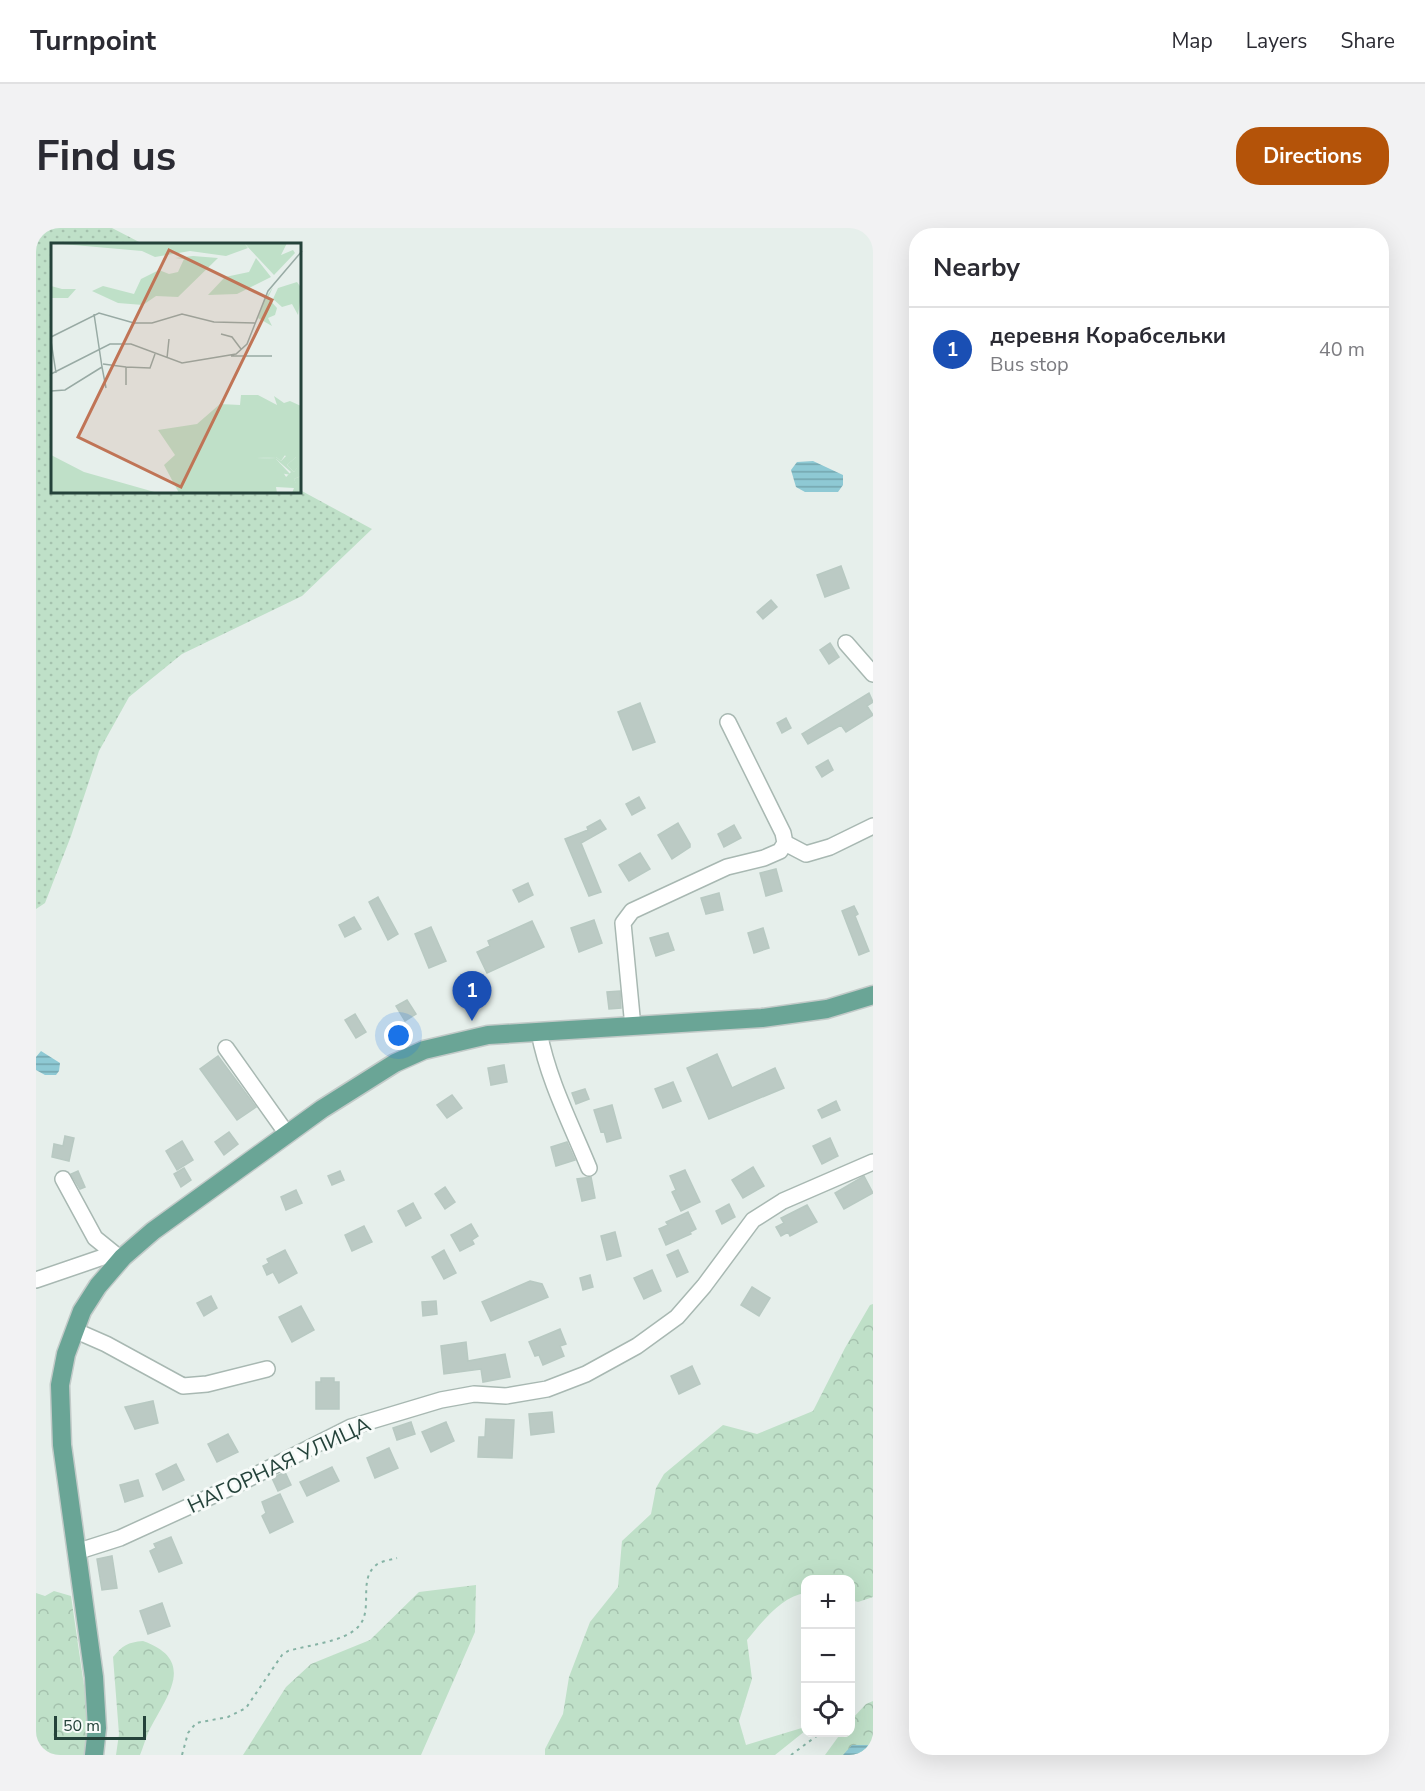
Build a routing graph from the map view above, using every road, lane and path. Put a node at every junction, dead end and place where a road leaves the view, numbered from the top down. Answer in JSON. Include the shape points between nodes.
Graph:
{"nodes":[{"id":1,"x":846,"y":643,"type":"dead end"},
{"id":2,"x":873,"y":674,"type":"edge"},
{"id":3,"x":728,"y":722,"type":"dead end"},
{"id":4,"x":873,"y":826,"type":"edge"},
{"id":5,"x":785,"y":843,"type":"junction"},
{"id":6,"x":873,"y":995,"type":"edge"},
{"id":7,"x":633,"y":1027,"type":"junction"},
{"id":8,"x":539,"y":1032,"type":"junction"},
{"id":9,"x":226,"y":1048,"type":"dead end"},
{"id":10,"x":287,"y":1134,"type":"junction"},
{"id":11,"x":873,"y":1162,"type":"edge"},
{"id":12,"x":589,"y":1168,"type":"dead end"},
{"id":13,"x":63,"y":1179,"type":"dead end"},
{"id":14,"x":120,"y":1256,"type":"junction"},
{"id":15,"x":36,"y":1280,"type":"edge"},
{"id":16,"x":74,"y":1330,"type":"junction"},
{"id":17,"x":267,"y":1369,"type":"dead end"},
{"id":18,"x":76,"y":1552,"type":"junction"},
{"id":19,"x":397,"y":1558,"type":"dead end"},
{"id":20,"x":815,"y":1737,"type":"edge"},
{"id":21,"x":94,"y":1755,"type":"edge"},
{"id":22,"x":182,"y":1755,"type":"edge"},
{"id":23,"x":791,"y":1755,"type":"edge"}],
"edges":[{"from":1,"to":2,"type":"street"},
{"from":3,"to":5,"type":"street"},
{"from":4,"to":5,"type":"street","via":[[806,854]]},
{"from":5,"to":7,"type":"street","via":[[780,851],[727,867],[626,916],[622,923]]},
{"from":6,"to":7,"type":"main road","via":[[827,1009],[762,1018]]},
{"from":7,"to":8,"type":"main road"},
{"from":8,"to":10,"type":"main road","via":[[488,1035],[424,1050],[368,1078]]},
{"from":8,"to":12,"type":"street","via":[[558,1094]]},
{"from":9,"to":10,"type":"street"},
{"from":10,"to":14,"type":"main road"},
{"from":11,"to":18,"type":"street","name":"НАГОРНАЯ УЛИЦА","via":[[783,1200],[753,1220],[677,1317],[637,1346],[586,1374],[547,1389],[441,1400],[351,1427],[226,1490],[120,1538]]},
{"from":13,"to":14,"type":"street","via":[[95,1238]]},
{"from":14,"to":15,"type":"street"},
{"from":14,"to":16,"type":"main road","via":[[82,1311]]},
{"from":16,"to":17,"type":"street","via":[[183,1386]]},
{"from":16,"to":18,"type":"main road","via":[[60,1385],[62,1445]]},
{"from":18,"to":21,"type":"main road","via":[[94,1677]]},
{"from":19,"to":22,"type":"path","via":[[376,1564],[369,1574],[366,1615],[359,1627],[347,1636],[282,1655],[246,1708],[228,1717],[196,1723],[188,1733]]},
{"from":20,"to":23,"type":"path"}]}
